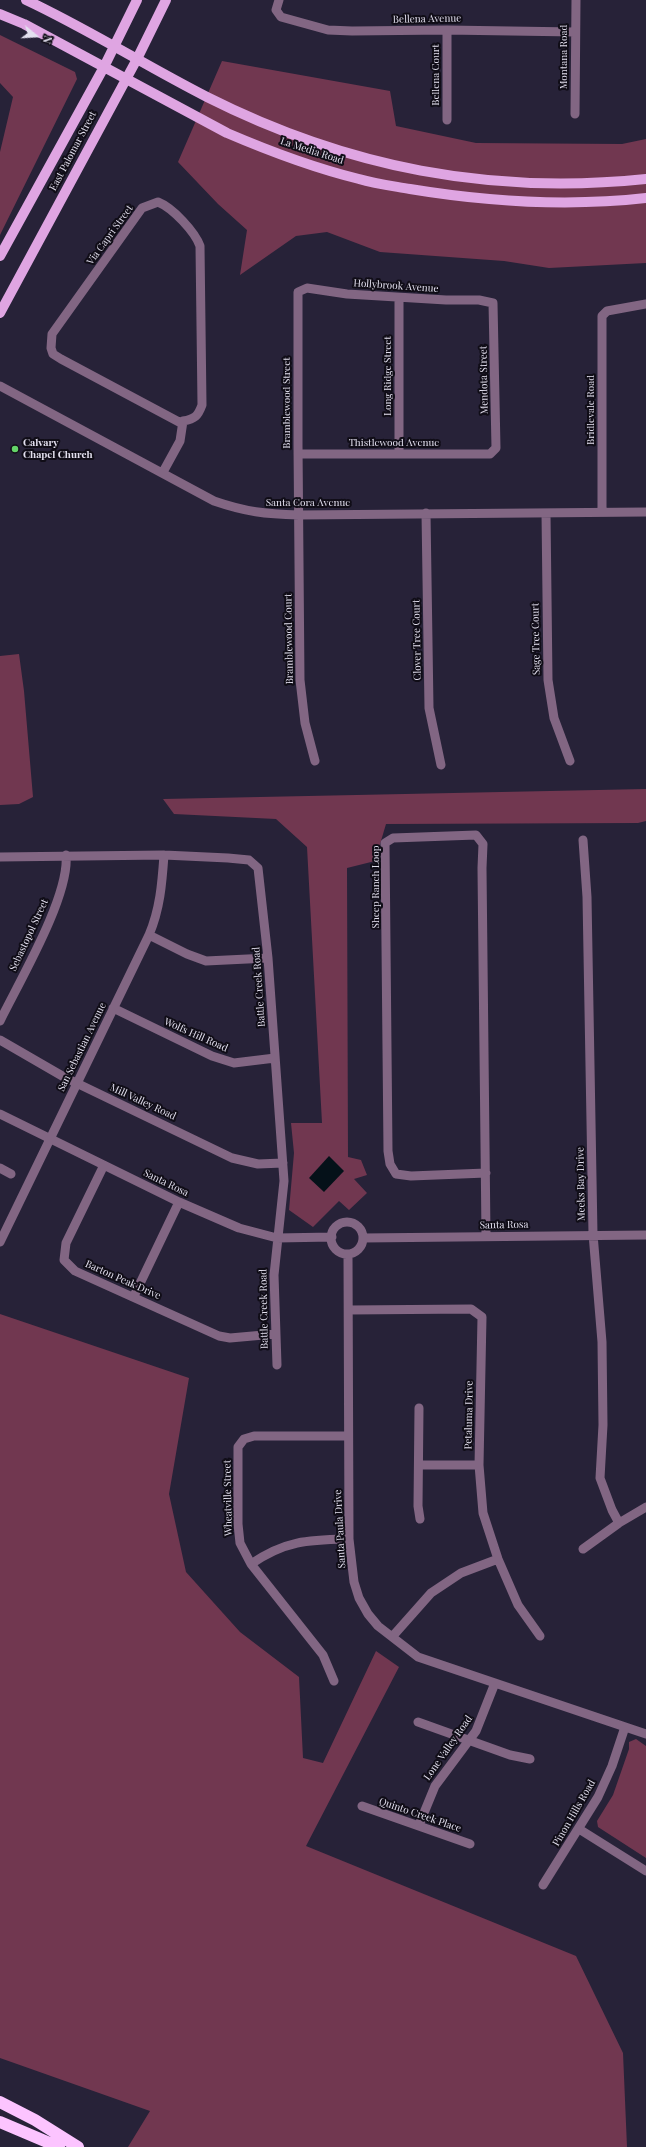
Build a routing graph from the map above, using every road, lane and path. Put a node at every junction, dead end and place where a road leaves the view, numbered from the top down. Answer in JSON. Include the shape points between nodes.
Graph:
{"nodes":[{"id":1,"x":26,"y":0,"type":"edge"},
{"id":2,"x":137,"y":0,"type":"edge"},
{"id":3,"x":166,"y":0,"type":"edge"},
{"id":4,"x":279,"y":0,"type":"edge"},
{"id":5,"x":576,"y":0,"type":"edge"},
{"id":6,"x":0,"y":14,"type":"edge"},
{"id":7,"x":446,"y":30,"type":"junction"},
{"id":8,"x":575,"y":32,"type":"junction"},
{"id":9,"x":114,"y":46,"type":"junction"},
{"id":10,"x":137,"y":59,"type":"junction"},
{"id":11,"x":104,"y":66,"type":"junction"},
{"id":12,"x":126,"y":79,"type":"junction"},
{"id":13,"x":575,"y":114,"type":"dead end"},
{"id":14,"x":447,"y":120,"type":"dead end"},
{"id":15,"x":646,"y":179,"type":"edge"},
{"id":16,"x":646,"y":198,"type":"edge"},
{"id":17,"x":0,"y":256,"type":"edge"},
{"id":18,"x":298,"y":292,"type":"joint"},
{"id":19,"x":399,"y":298,"type":"junction"},
{"id":20,"x":493,"y":303,"type":"joint"},
{"id":21,"x":646,"y":304,"type":"edge"},
{"id":22,"x":0,"y":313,"type":"edge"},
{"id":23,"x":0,"y":386,"type":"edge"},
{"id":24,"x":183,"y":421,"type":"junction"},
{"id":25,"x":398,"y":453,"type":"junction"},
{"id":26,"x":298,"y":454,"type":"junction"},
{"id":27,"x":490,"y":454,"type":"joint"},
{"id":28,"x":163,"y":472,"type":"junction"},
{"id":29,"x":602,"y":512,"type":"junction"},
{"id":30,"x":646,"y":512,"type":"edge"},
{"id":31,"x":426,"y":513,"type":"junction"},
{"id":32,"x":546,"y":513,"type":"junction"},
{"id":33,"x":299,"y":515,"type":"junction"},
{"id":34,"x":315,"y":761,"type":"dead end"},
{"id":35,"x":570,"y":761,"type":"dead end"},
{"id":36,"x":441,"y":765,"type":"dead end"},
{"id":37,"x":583,"y":840,"type":"dead end"},
{"id":38,"x":66,"y":855,"type":"junction"},
{"id":39,"x":164,"y":855,"type":"junction"},
{"id":40,"x":0,"y":857,"type":"edge"},
{"id":41,"x":149,"y":935,"type":"junction"},
{"id":42,"x":268,"y":958,"type":"junction"},
{"id":43,"x":113,"y":1008,"type":"junction"},
{"id":44,"x":0,"y":1021,"type":"edge"},
{"id":45,"x":0,"y":1040,"type":"edge"},
{"id":46,"x":275,"y":1058,"type":"junction"},
{"id":47,"x":77,"y":1084,"type":"junction"},
{"id":48,"x":0,"y":1114,"type":"edge"},
{"id":49,"x":50,"y":1139,"type":"junction"},
{"id":50,"x":283,"y":1163,"type":"junction"},
{"id":51,"x":104,"y":1165,"type":"junction"},
{"id":52,"x":0,"y":1168,"type":"edge"},
{"id":53,"x":486,"y":1173,"type":"junction"},
{"id":54,"x":11,"y":1174,"type":"dead end"},
{"id":55,"x":179,"y":1202,"type":"junction"},
{"id":56,"x":593,"y":1234,"type":"junction"},
{"id":57,"x":646,"y":1235,"type":"edge"},
{"id":58,"x":486,"y":1236,"type":"junction"},
{"id":59,"x":332,"y":1237,"type":"junction"},
{"id":60,"x":277,"y":1238,"type":"junction"},
{"id":61,"x":363,"y":1238,"type":"junction"},
{"id":62,"x":0,"y":1242,"type":"edge"},
{"id":63,"x":348,"y":1254,"type":"junction"},
{"id":64,"x":134,"y":1296,"type":"junction"},
{"id":65,"x":349,"y":1310,"type":"junction"},
{"id":66,"x":275,"y":1334,"type":"junction"},
{"id":67,"x":277,"y":1365,"type":"dead end"},
{"id":68,"x":419,"y":1408,"type":"dead end"},
{"id":69,"x":347,"y":1436,"type":"junction"},
{"id":70,"x":419,"y":1465,"type":"junction"},
{"id":71,"x":479,"y":1465,"type":"junction"},
{"id":72,"x":646,"y":1507,"type":"edge"},
{"id":73,"x":420,"y":1519,"type":"dead end"},
{"id":74,"x":619,"y":1523,"type":"junction"},
{"id":75,"x":349,"y":1539,"type":"junction"},
{"id":76,"x":583,"y":1549,"type":"dead end"},
{"id":77,"x":498,"y":1559,"type":"junction"},
{"id":78,"x":251,"y":1564,"type":"junction"},
{"id":79,"x":540,"y":1636,"type":"dead end"},
{"id":80,"x":392,"y":1637,"type":"junction"},
{"id":81,"x":334,"y":1681,"type":"dead end"},
{"id":82,"x":495,"y":1683,"type":"junction"},
{"id":83,"x":418,"y":1722,"type":"dead end"},
{"id":84,"x":625,"y":1727,"type":"junction"},
{"id":85,"x":646,"y":1734,"type":"edge"},
{"id":86,"x":469,"y":1740,"type":"junction"},
{"id":87,"x":530,"y":1759,"type":"dead end"},
{"id":88,"x":362,"y":1806,"type":"dead end"},
{"id":89,"x":419,"y":1825,"type":"junction"},
{"id":90,"x":579,"y":1829,"type":"junction"},
{"id":91,"x":470,"y":1844,"type":"dead end"},
{"id":92,"x":646,"y":1871,"type":"edge"},
{"id":93,"x":543,"y":1885,"type":"dead end"},
{"id":94,"x":0,"y":2102,"type":"edge"},
{"id":95,"x":0,"y":2122,"type":"edge"},
{"id":96,"x":58,"y":2147,"type":"edge"},
{"id":97,"x":78,"y":2147,"type":"edge"}],
"edges":[{"from":1,"to":9,"type":"main road","name":"La Media Road"},
{"from":2,"to":9,"type":"main road","name":"East Palomar Street"},
{"from":3,"to":10,"type":"main road","name":"East Palomar Street"},
{"from":4,"to":7,"type":"street","name":"Bellena Avenue","via":[[276,10],[281,17],[328,30]]},
{"from":5,"to":8,"type":"street","name":"Montana Road"},
{"from":6,"to":11,"type":"main road","name":"La Media Road"},
{"from":7,"to":8,"type":"street","name":"Bellena Avenue"},
{"from":7,"to":14,"type":"street","name":"Bellena Court"},
{"from":8,"to":13,"type":"street","name":"Montana Road"},
{"from":9,"to":10,"type":"main road","name":"La Media Road"},
{"from":9,"to":11,"type":"main road","name":"East Palomar Street"},
{"from":10,"to":12,"type":"main road","name":"East Palomar Street"},
{"from":10,"to":15,"type":"main road","name":"La Media Road","via":[[266,124],[323,145],[390,165],[461,178],[537,183],[578,184]]},
{"from":11,"to":12,"type":"main road","name":"La Media Road"},
{"from":11,"to":17,"type":"main road","name":"East Palomar Street"},
{"from":12,"to":16,"type":"main road","name":"La Media Road","via":[[227,133],[260,147],[359,180],[458,197],[528,203],[573,204]]},
{"from":12,"to":22,"type":"main road","name":"East Palomar Street"},
{"from":18,"to":19,"type":"street","name":"Hollybrook Avenue","via":[[307,288]]},
{"from":18,"to":26,"type":"street","name":"Bramblewood Street"},
{"from":19,"to":20,"type":"street","name":"Hollybrook Avenue","via":[[479,300]]},
{"from":19,"to":25,"type":"street","name":"Long Ridge Street"},
{"from":20,"to":27,"type":"street","name":"Mendota Street","via":[[496,448]]},
{"from":21,"to":29,"type":"street","name":"Bridlevale Road","via":[[607,311],[602,316]]},
{"from":23,"to":28,"type":"street","name":"Santa Cora Avenue"},
{"from":24,"to":24,"type":"street","name":"Via Capri Street","via":[[179,422],[61,359],[53,354],[51,348],[52,334],[142,208],[158,202],[166,205],[197,237],[200,246],[202,405],[199,414],[193,419]]},
{"from":24,"to":28,"type":"street","via":[[180,441]]},
{"from":25,"to":26,"type":"street","name":"Thistlewood Avenue"},
{"from":25,"to":27,"type":"street","name":"Thistlewood Avenue"},
{"from":26,"to":33,"type":"street","name":"Bramblewood Street"},
{"from":28,"to":33,"type":"street","name":"Santa Cora Avenue","via":[[214,501],[242,511]]},
{"from":29,"to":30,"type":"street","name":"Santa Cora Avenue"},
{"from":29,"to":32,"type":"street","name":"Santa Cora Avenue"},
{"from":31,"to":32,"type":"street","name":"Santa Cora Avenue"},
{"from":31,"to":33,"type":"street","name":"Santa Cora Avenue"},
{"from":31,"to":36,"type":"street","name":"Clover Tree Court","via":[[429,708]]},
{"from":32,"to":35,"type":"street","name":"Sage Tree Court","via":[[548,685],[554,718]]},
{"from":33,"to":34,"type":"street","name":"Bramblewood Court","via":[[300,680],[305,723]]},
{"from":37,"to":56,"type":"street","name":"Meeks Bay Drive","via":[[587,897]]},
{"from":38,"to":39,"type":"street","name":"Battle Creek Road"},
{"from":38,"to":40,"type":"street","name":"Battle Creek Road"},
{"from":38,"to":44,"type":"street","name":"Sebastopol Street","via":[[67,868],[52,914]]},
{"from":39,"to":41,"type":"street","name":"San Sebastian Avenue","via":[[160,899]]},
{"from":39,"to":42,"type":"street","name":"Battle Creek Road","via":[[249,860],[256,864]]},
{"from":41,"to":42,"type":"street","via":[[206,961]]},
{"from":41,"to":43,"type":"street","name":"San Sebastian Avenue"},
{"from":42,"to":46,"type":"street","name":"Battle Creek Road"},
{"from":43,"to":46,"type":"street","name":"Wolfs Hill Road","via":[[212,1056],[234,1063]]},
{"from":43,"to":47,"type":"street","name":"San Sebastian Avenue"},
{"from":45,"to":47,"type":"street","name":"Mill Valley Road"},
{"from":46,"to":50,"type":"street","name":"Battle Creek Road"},
{"from":47,"to":49,"type":"street","name":"San Sebastian Avenue"},
{"from":47,"to":50,"type":"street","name":"Mill Valley Road","via":[[232,1158],[258,1164]]},
{"from":48,"to":49,"type":"street","name":"Santa Rosa"},
{"from":49,"to":51,"type":"street","name":"Santa Rosa"},
{"from":49,"to":62,"type":"street","name":"San Sebastian Avenue"},
{"from":50,"to":60,"type":"street","name":"Battle Creek Road","via":[[283,1201]]},
{"from":51,"to":55,"type":"street","name":"Santa Rosa"},
{"from":51,"to":64,"type":"street","name":"Barton Peak Drive","via":[[66,1244],[64,1260],[75,1271]]},
{"from":52,"to":54,"type":"street"},
{"from":53,"to":53,"type":"street","name":"Sheep Ranch Loop","via":[[483,844],[476,835],[393,838],[385,843],[390,1164],[396,1174],[411,1176]]},
{"from":53,"to":58,"type":"street","name":"Sheep Ranch Loop"},
{"from":55,"to":60,"type":"street","name":"Santa Rosa","via":[[239,1228]]},
{"from":55,"to":64,"type":"street"},
{"from":56,"to":57,"type":"street","name":"Santa Rosa"},
{"from":56,"to":58,"type":"street","name":"Santa Rosa"},
{"from":56,"to":74,"type":"street","name":"Meeks Bay Drive","via":[[602,1342],[603,1425],[600,1478]]},
{"from":58,"to":61,"type":"street","name":"Santa Rosa"},
{"from":59,"to":60,"type":"street","name":"Santa Rosa"},
{"from":59,"to":61,"type":"street","via":[[338,1225],[348,1222],[357,1225]]},
{"from":59,"to":63,"type":"street","via":[[338,1251]]},
{"from":60,"to":66,"type":"street","name":"Battle Creek Road","via":[[274,1275]]},
{"from":61,"to":63,"type":"street","via":[[360,1247]]},
{"from":63,"to":65,"type":"street","name":"Santa Paula Drive"},
{"from":64,"to":66,"type":"street","name":"Barton Peak Drive","via":[[219,1336],[230,1338]]},
{"from":65,"to":69,"type":"street","name":"Santa Paula Drive"},
{"from":65,"to":71,"type":"street","name":"Petaluma Drive","via":[[471,1309],[482,1316]]},
{"from":66,"to":67,"type":"street","name":"Battle Creek Road"},
{"from":68,"to":70,"type":"street"},
{"from":69,"to":75,"type":"street","name":"Santa Paula Drive"},
{"from":69,"to":78,"type":"street","name":"Wheatville Street","via":[[254,1436],[244,1439],[238,1447],[238,1524],[240,1543]]},
{"from":70,"to":71,"type":"street"},
{"from":70,"to":73,"type":"street"},
{"from":71,"to":77,"type":"street","name":"Petaluma Drive","via":[[482,1513]]},
{"from":72,"to":74,"type":"street"},
{"from":74,"to":76,"type":"street"},
{"from":75,"to":78,"type":"street","via":[[300,1542],[282,1547]]},
{"from":75,"to":80,"type":"street","name":"Santa Paula Drive","via":[[354,1582],[359,1598],[378,1626]]},
{"from":77,"to":79,"type":"street","name":"Petaluma Drive","via":[[518,1605]]},
{"from":77,"to":80,"type":"street","via":[[461,1573],[431,1593]]},
{"from":78,"to":81,"type":"street","name":"Wheatville Street","via":[[323,1655]]},
{"from":80,"to":82,"type":"street","name":"Santa Paula Drive","via":[[418,1657]]},
{"from":82,"to":84,"type":"street","name":"Santa Paula Drive"},
{"from":82,"to":86,"type":"street","name":"Lone Valley Road","via":[[482,1718]]},
{"from":83,"to":86,"type":"street"},
{"from":84,"to":85,"type":"street","name":"Santa Paula Drive"},
{"from":84,"to":90,"type":"street","name":"Pinon Hills Road","via":[[612,1766]]},
{"from":86,"to":87,"type":"street","via":[[510,1755]]},
{"from":86,"to":89,"type":"street","name":"Lone Valley Road","via":[[434,1786]]},
{"from":88,"to":89,"type":"street","name":"Quinto Creek Place"},
{"from":89,"to":91,"type":"street","name":"Quinto Creek Place"},
{"from":90,"to":92,"type":"street"},
{"from":90,"to":93,"type":"street","name":"Pinon Hills Road"},
{"from":94,"to":97,"type":"highway"},
{"from":95,"to":96,"type":"highway"}]}
